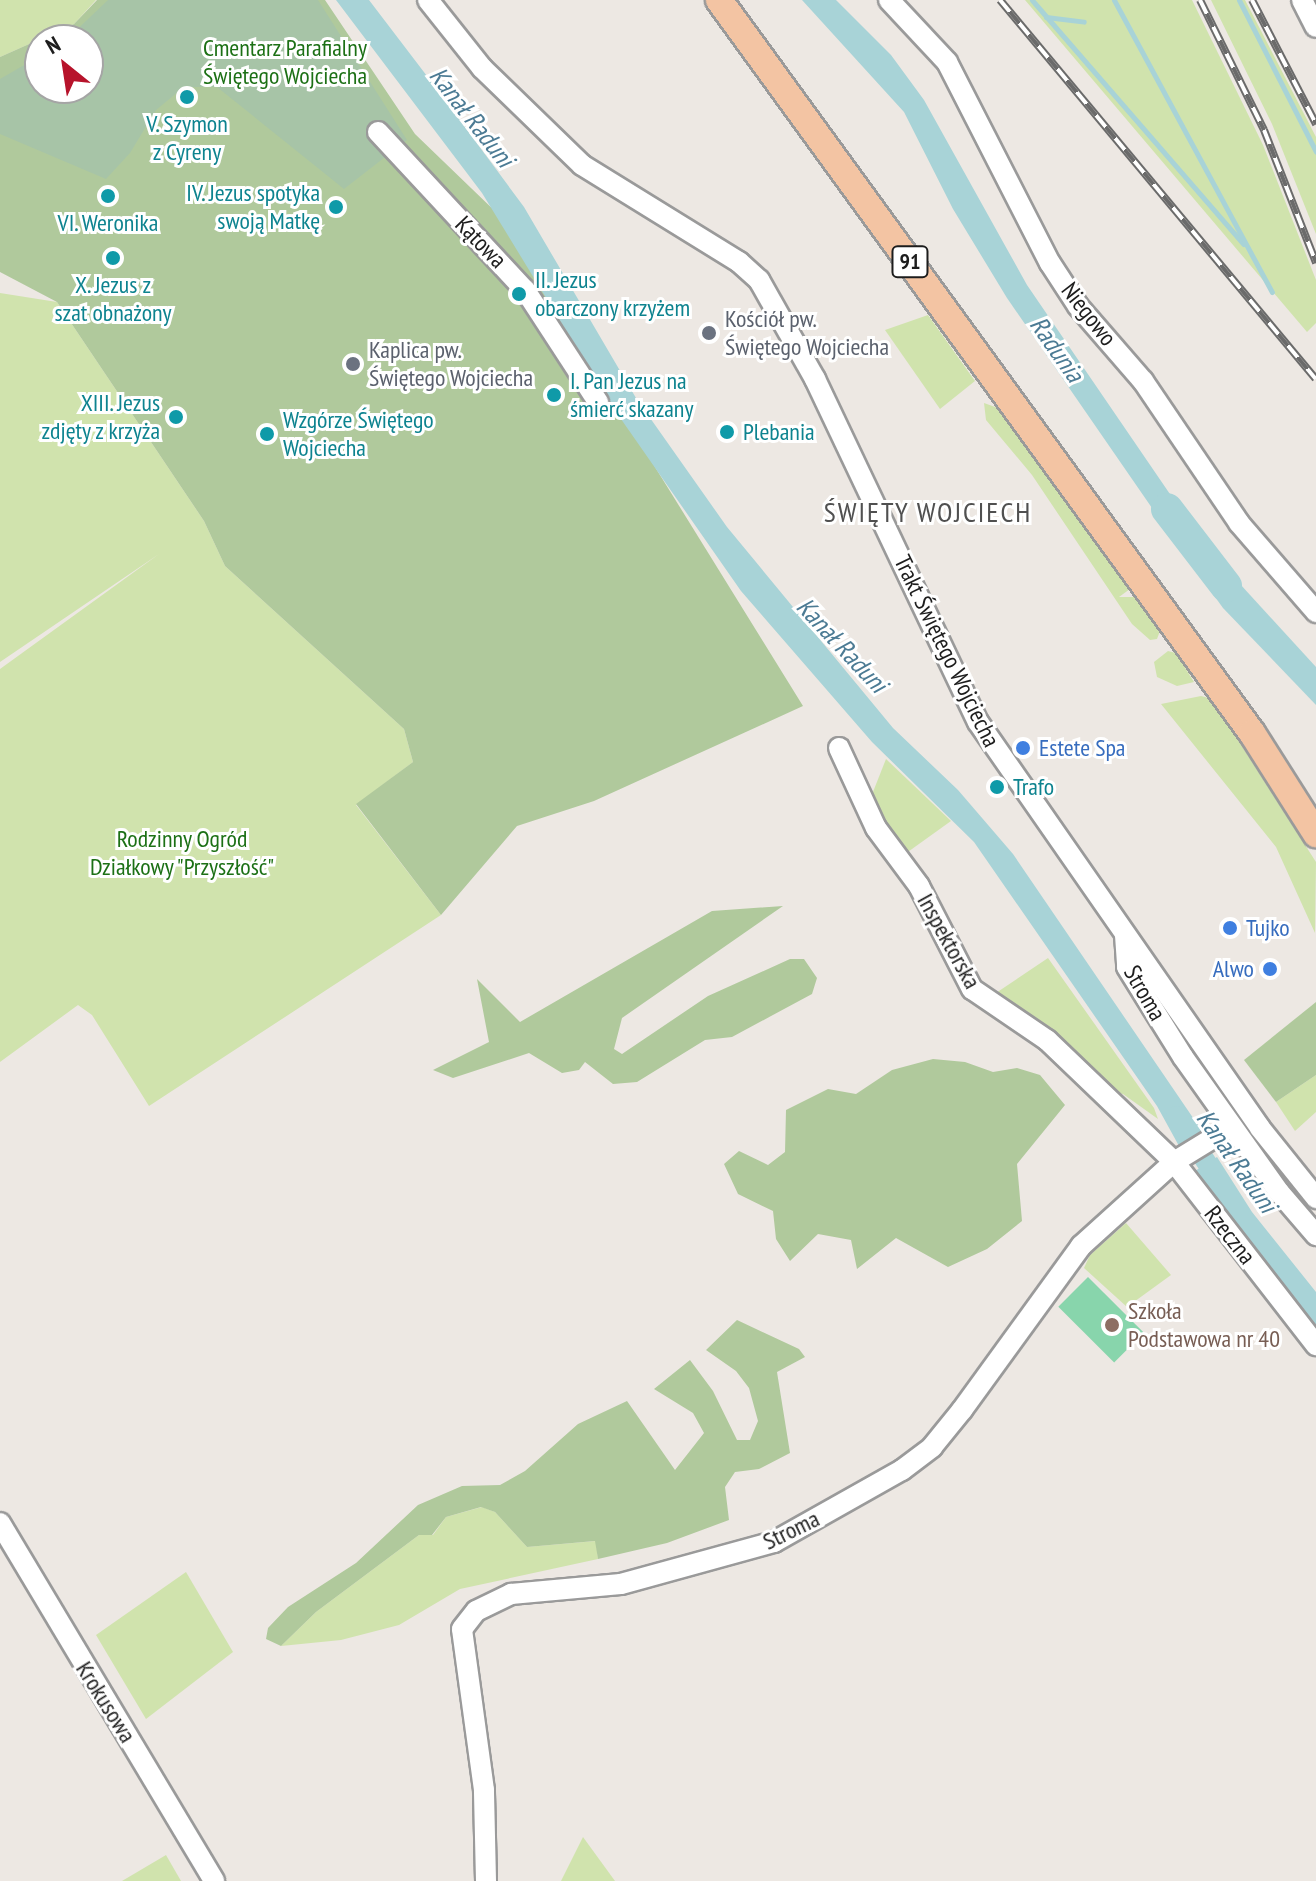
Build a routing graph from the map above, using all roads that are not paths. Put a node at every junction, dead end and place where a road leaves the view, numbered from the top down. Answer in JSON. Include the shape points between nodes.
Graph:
{"nodes":[{"id":1,"x":428,"y":0,"type":"edge"},
{"id":2,"x":719,"y":0,"type":"edge"},
{"id":3,"x":889,"y":0,"type":"edge"},
{"id":4,"x":1302,"y":0,"type":"edge"},
{"id":5,"x":1316,"y":27,"type":"edge"},
{"id":6,"x":378,"y":132,"type":"dead end"},
{"id":7,"x":598,"y":402,"type":"dead end"},
{"id":8,"x":1316,"y":612,"type":"edge"},
{"id":9,"x":839,"y":748,"type":"dead end"},
{"id":10,"x":1316,"y":834,"type":"edge"},
{"id":11,"x":1125,"y":935,"type":"junction"},
{"id":12,"x":1231,"y":1127,"type":"junction"},
{"id":13,"x":1178,"y":1160,"type":"junction"},
{"id":14,"x":1316,"y":1198,"type":"edge"},
{"id":15,"x":1316,"y":1235,"type":"edge"},
{"id":16,"x":1316,"y":1345,"type":"edge"},
{"id":17,"x":0,"y":1523,"type":"edge"},
{"id":18,"x":214,"y":1881,"type":"edge"},
{"id":19,"x":486,"y":1881,"type":"edge"}],
"edges":[{"from":1,"to":11,"type":"street","name":"Trakt Świętego Wojciecha","via":[[482,68],[582,165],[739,262],[766,290],[815,379],[978,722]]},
{"from":2,"to":10,"type":"main road","number":"91","via":[[1222,691]]},
{"from":3,"to":8,"type":"street","name":"Niegowo","via":[[947,62],[1050,263],[1078,306],[1143,381],[1239,523]]},
{"from":4,"to":5,"type":"street"},
{"from":6,"to":7,"type":"street","name":"Kątowa","via":[[525,290]]},
{"from":9,"to":13,"type":"street","name":"Inspektorska","via":[[876,828],[919,886],[972,989],[1047,1040]]},
{"from":11,"to":12,"type":"street","name":"Stroma","via":[[1127,967]]},
{"from":11,"to":14,"type":"street","name":"Trakt Świętego Wojciecha"},
{"from":12,"to":13,"type":"street","name":"Stroma"},
{"from":12,"to":15,"type":"street","name":"Stroma"},
{"from":13,"to":16,"type":"street","name":"Rzeczna"},
{"from":13,"to":19,"type":"street","name":"Stroma","via":[[1069,1259],[962,1410],[932,1447],[902,1470],[774,1542],[621,1584],[511,1594],[476,1611],[462,1629],[483,1775]]},
{"from":17,"to":18,"type":"street","name":"Krokusowa"}]}
